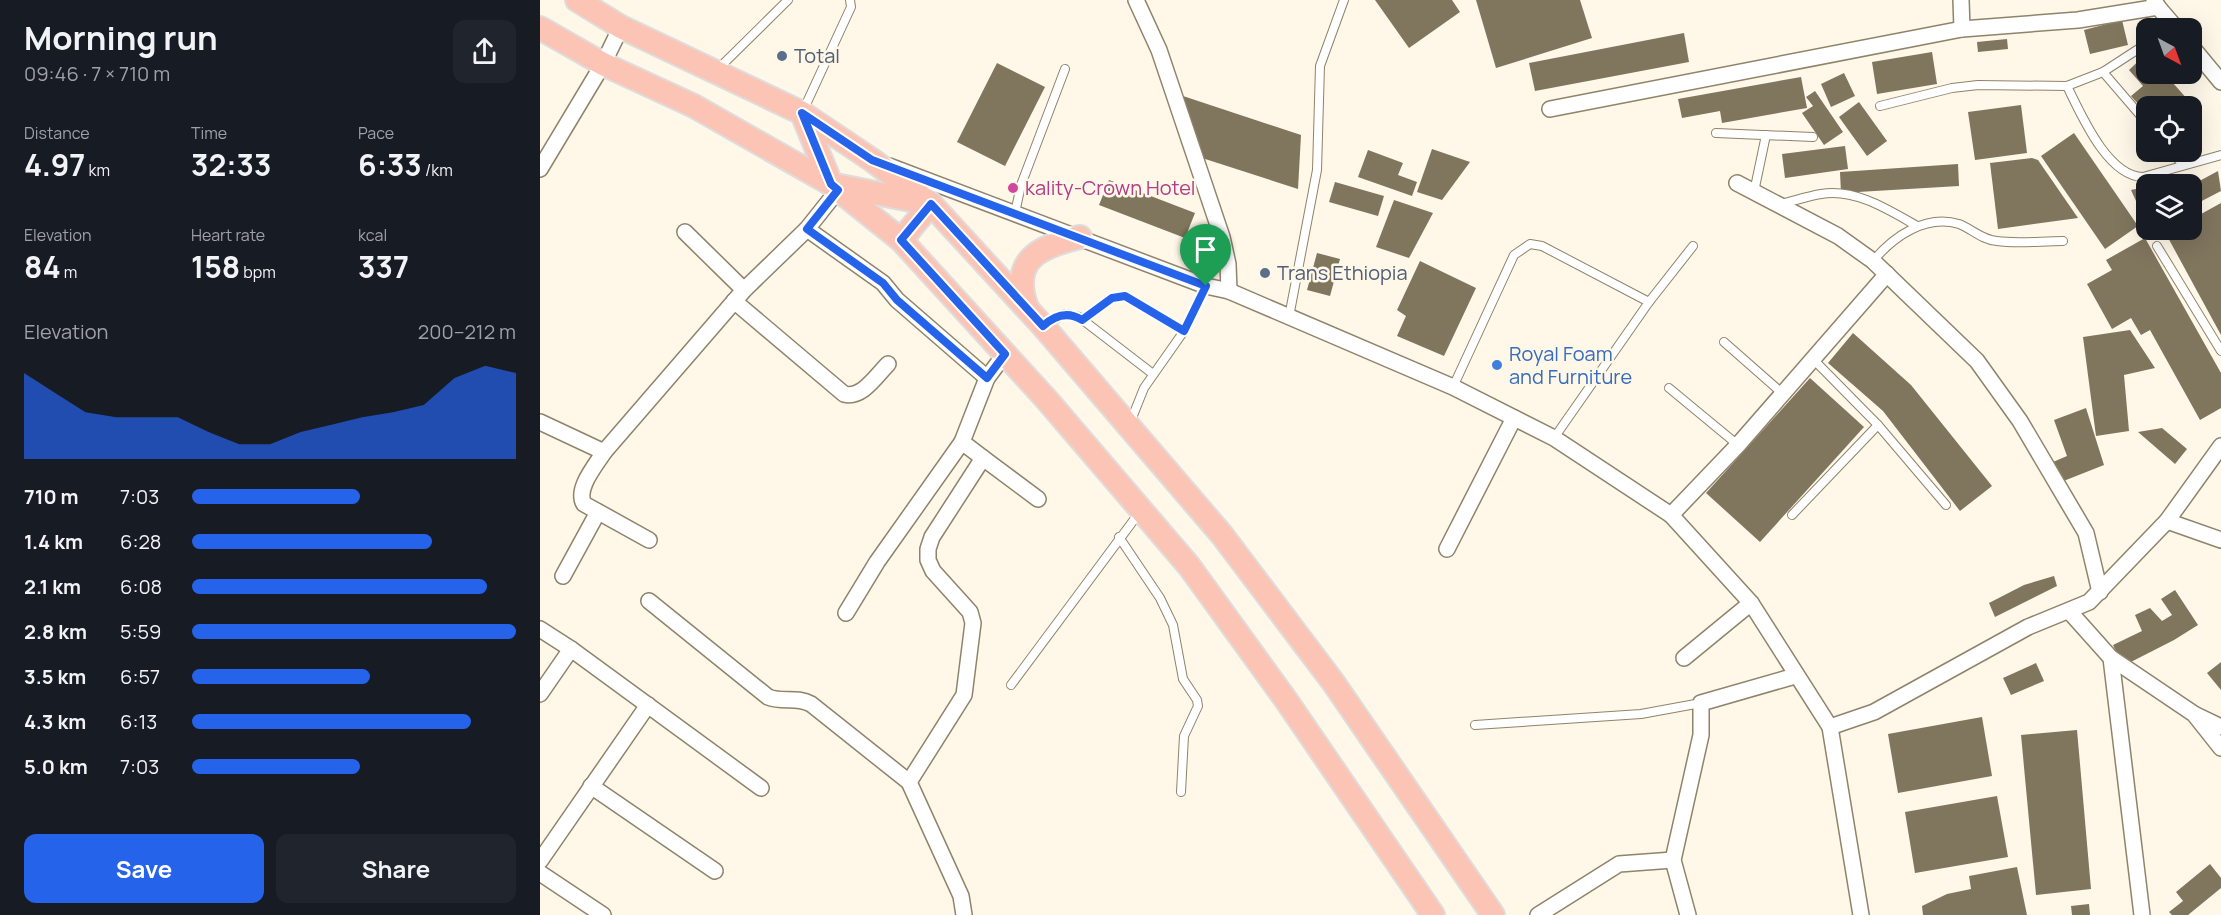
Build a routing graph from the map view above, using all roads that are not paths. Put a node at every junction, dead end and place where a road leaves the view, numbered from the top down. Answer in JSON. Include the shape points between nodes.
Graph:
{"nodes":[{"id":1,"x":577,"y":0,"type":"edge"},
{"id":2,"x":788,"y":0,"type":"edge"},
{"id":3,"x":850,"y":0,"type":"edge"},
{"id":4,"x":1136,"y":0,"type":"edge"},
{"id":5,"x":1344,"y":0,"type":"edge"},
{"id":6,"x":1961,"y":0,"type":"edge"},
{"id":7,"x":2156,"y":4,"type":"edge"},
{"id":8,"x":2166,"y":18,"type":"edge"},
{"id":9,"x":621,"y":27,"type":"junction"},
{"id":10,"x":540,"y":28,"type":"edge"},
{"id":11,"x":1962,"y":29,"type":"junction"},
{"id":12,"x":2136,"y":51,"type":"edge"},
{"id":13,"x":2202,"y":59,"type":"edge"},
{"id":14,"x":603,"y":64,"type":"junction"},
{"id":15,"x":1065,"y":69,"type":"dead end"},
{"id":16,"x":716,"y":70,"type":"junction"},
{"id":17,"x":2103,"y":72,"type":"junction"},
{"id":18,"x":2221,"y":82,"type":"edge"},
{"id":19,"x":2067,"y":86,"type":"junction"},
{"id":20,"x":1880,"y":106,"type":"dead end"},
{"id":21,"x":1550,"y":109,"type":"dead end"},
{"id":22,"x":2136,"y":110,"type":"edge"},
{"id":23,"x":802,"y":113,"type":"junction"},
{"id":24,"x":1716,"y":133,"type":"dead end"},
{"id":25,"x":1766,"y":135,"type":"junction"},
{"id":26,"x":1813,"y":137,"type":"dead end"},
{"id":27,"x":2221,"y":155,"type":"edge"},
{"id":28,"x":872,"y":160,"type":"junction"},
{"id":29,"x":2180,"y":162,"type":"edge"},
{"id":30,"x":2183,"y":165,"type":"junction"},
{"id":31,"x":540,"y":169,"type":"edge"},
{"id":32,"x":1737,"y":183,"type":"dead end"},
{"id":33,"x":835,"y":187,"type":"junction"},
{"id":34,"x":1754,"y":192,"type":"junction"},
{"id":35,"x":931,"y":204,"type":"junction"},
{"id":36,"x":1781,"y":204,"type":"junction"},
{"id":37,"x":1015,"y":213,"type":"junction"},
{"id":38,"x":1917,"y":226,"type":"junction"},
{"id":39,"x":807,"y":229,"type":"junction"},
{"id":40,"x":685,"y":231,"type":"dead end"},
{"id":41,"x":1080,"y":237,"type":"junction"},
{"id":42,"x":901,"y":240,"type":"junction"},
{"id":43,"x":2063,"y":241,"type":"dead end"},
{"id":44,"x":1693,"y":246,"type":"dead end"},
{"id":45,"x":2157,"y":246,"type":"dead end"},
{"id":46,"x":1873,"y":261,"type":"junction"},
{"id":47,"x":1887,"y":274,"type":"junction"},
{"id":48,"x":1206,"y":286,"type":"junction"},
{"id":49,"x":1229,"y":291,"type":"junction"},
{"id":50,"x":739,"y":296,"type":"junction"},
{"id":51,"x":1649,"y":302,"type":"junction"},
{"id":52,"x":1027,"y":309,"type":"junction"},
{"id":53,"x":1289,"y":319,"type":"junction"},
{"id":54,"x":1082,"y":320,"type":"junction"},
{"id":55,"x":1043,"y":326,"type":"junction"},
{"id":56,"x":1184,"y":331,"type":"junction"},
{"id":57,"x":1724,"y":342,"type":"dead end"},
{"id":58,"x":2221,"y":351,"type":"edge"},
{"id":59,"x":1005,"y":354,"type":"junction"},
{"id":60,"x":1813,"y":359,"type":"junction"},
{"id":61,"x":888,"y":364,"type":"dead end"},
{"id":62,"x":1154,"y":374,"type":"junction"},
{"id":63,"x":987,"y":378,"type":"junction"},
{"id":64,"x":1453,"y":387,"type":"junction"},
{"id":65,"x":1669,"y":388,"type":"dead end"},
{"id":66,"x":1782,"y":393,"type":"junction"},
{"id":67,"x":1514,"y":418,"type":"junction"},
{"id":68,"x":540,"y":422,"type":"edge"},
{"id":69,"x":1878,"y":425,"type":"junction"},
{"id":70,"x":1128,"y":428,"type":"junction"},
{"id":71,"x":1554,"y":438,"type":"junction"},
{"id":72,"x":962,"y":442,"type":"junction"},
{"id":73,"x":1738,"y":445,"type":"junction"},
{"id":74,"x":2221,"y":446,"type":"edge"},
{"id":75,"x":604,"y":452,"type":"junction"},
{"id":76,"x":983,"y":458,"type":"junction"},
{"id":77,"x":1038,"y":499,"type":"dead end"},
{"id":78,"x":1946,"y":505,"type":"dead end"},
{"id":79,"x":1141,"y":510,"type":"junction"},
{"id":80,"x":598,"y":512,"type":"junction"},
{"id":81,"x":1671,"y":515,"type":"junction"},
{"id":82,"x":1792,"y":515,"type":"dead end"},
{"id":83,"x":2167,"y":520,"type":"junction"},
{"id":84,"x":1119,"y":537,"type":"junction"},
{"id":85,"x":649,"y":540,"type":"dead end"},
{"id":86,"x":2221,"y":540,"type":"edge"},
{"id":87,"x":1447,"y":549,"type":"dead end"},
{"id":88,"x":563,"y":576,"type":"dead end"},
{"id":89,"x":2100,"y":592,"type":"junction"},
{"id":90,"x":649,"y":601,"type":"dead end"},
{"id":91,"x":1751,"y":603,"type":"junction"},
{"id":92,"x":2068,"y":611,"type":"junction"},
{"id":93,"x":846,"y":613,"type":"dead end"},
{"id":94,"x":540,"y":629,"type":"edge"},
{"id":95,"x":571,"y":649,"type":"junction"},
{"id":96,"x":1684,"y":658,"type":"dead end"},
{"id":97,"x":2111,"y":658,"type":"junction"},
{"id":98,"x":1795,"y":676,"type":"junction"},
{"id":99,"x":1011,"y":685,"type":"dead end"},
{"id":100,"x":540,"y":694,"type":"edge"},
{"id":101,"x":1701,"y":703,"type":"junction"},
{"id":102,"x":648,"y":705,"type":"junction"},
{"id":103,"x":2194,"y":714,"type":"junction"},
{"id":104,"x":1475,"y":725,"type":"dead end"},
{"id":105,"x":1830,"y":727,"type":"junction"},
{"id":106,"x":2221,"y":727,"type":"edge"},
{"id":107,"x":2221,"y":748,"type":"edge"},
{"id":108,"x":909,"y":782,"type":"junction"},
{"id":109,"x":591,"y":786,"type":"junction"},
{"id":110,"x":761,"y":788,"type":"dead end"},
{"id":111,"x":1181,"y":792,"type":"dead end"},
{"id":112,"x":540,"y":861,"type":"edge"},
{"id":113,"x":1673,"y":861,"type":"junction"},
{"id":114,"x":715,"y":871,"type":"dead end"},
{"id":115,"x":540,"y":873,"type":"edge"},
{"id":116,"x":603,"y":915,"type":"edge"},
{"id":117,"x":964,"y":915,"type":"edge"},
{"id":118,"x":1433,"y":915,"type":"edge"},
{"id":119,"x":1493,"y":915,"type":"edge"},
{"id":120,"x":1538,"y":915,"type":"edge"},
{"id":121,"x":1688,"y":915,"type":"edge"},
{"id":122,"x":1861,"y":915,"type":"edge"},
{"id":123,"x":2142,"y":915,"type":"edge"}],
"edges":[{"from":1,"to":9,"type":"main road"},
{"from":2,"to":16,"type":"lane"},
{"from":3,"to":23,"type":"lane","via":[[851,7]]},
{"from":4,"to":49,"type":"street","via":[[1158,50],[1222,237]]},
{"from":5,"to":53,"type":"lane","via":[[1320,66],[1317,170]]},
{"from":6,"to":11,"type":"street"},
{"from":7,"to":8,"type":"street"},
{"from":7,"to":11,"type":"street","via":[[2078,20]]},
{"from":9,"to":14,"type":"street"},
{"from":9,"to":16,"type":"main road"},
{"from":10,"to":14,"type":"main road"},
{"from":11,"to":21,"type":"street"},
{"from":12,"to":17,"type":"lane"},
{"from":13,"to":18,"type":"street"},
{"from":14,"to":31,"type":"street"},
{"from":14,"to":33,"type":"main road","via":[[694,106]]},
{"from":15,"to":37,"type":"lane","via":[[1021,185]]},
{"from":16,"to":23,"type":"main road"},
{"from":17,"to":19,"type":"lane"},
{"from":17,"to":22,"type":"lane"},
{"from":19,"to":20,"type":"lane","via":[[1970,86]]},
{"from":19,"to":30,"type":"lane","via":[[2102,149],[2123,172],[2143,177]]},
{"from":23,"to":28,"type":"main road"},
{"from":23,"to":33,"type":"main road"},
{"from":24,"to":25,"type":"lane"},
{"from":25,"to":26,"type":"lane"},
{"from":25,"to":34,"type":"lane"},
{"from":27,"to":30,"type":"lane"},
{"from":28,"to":35,"type":"main road"},
{"from":28,"to":37,"type":"street"},
{"from":29,"to":30,"type":"lane"},
{"from":32,"to":34,"type":"street"},
{"from":33,"to":35,"type":"main road"},
{"from":33,"to":39,"type":"street"},
{"from":33,"to":42,"type":"main road"},
{"from":34,"to":36,"type":"street"},
{"from":35,"to":42,"type":"main road"},
{"from":35,"to":52,"type":"main road"},
{"from":36,"to":38,"type":"lane","via":[[1841,194],[1884,207]]},
{"from":36,"to":46,"type":"street"},
{"from":37,"to":41,"type":"street"},
{"from":38,"to":43,"type":"lane","via":[[1959,225],[1997,242]]},
{"from":38,"to":46,"type":"lane","via":[[1885,246]]},
{"from":39,"to":50,"type":"street"},
{"from":39,"to":63,"type":"street","via":[[883,283],[897,300]]},
{"from":40,"to":50,"type":"street"},
{"from":41,"to":48,"type":"street"},
{"from":41,"to":52,"type":"main road","via":[[1049,245],[1028,261],[1020,278]]},
{"from":42,"to":59,"type":"main road"},
{"from":44,"to":51,"type":"lane"},
{"from":45,"to":58,"type":"lane"},
{"from":46,"to":47,"type":"street"},
{"from":47,"to":60,"type":"street"},
{"from":47,"to":89,"type":"street","via":[[1977,361],[2020,421],[2086,533]]},
{"from":48,"to":49,"type":"street"},
{"from":48,"to":56,"type":"lane"},
{"from":49,"to":53,"type":"street"},
{"from":50,"to":61,"type":"street","via":[[844,394],[860,393]]},
{"from":50,"to":75,"type":"street"},
{"from":51,"to":64,"type":"lane","via":[[1542,246],[1530,244],[1514,255]]},
{"from":51,"to":71,"type":"lane"},
{"from":52,"to":55,"type":"main road"},
{"from":53,"to":64,"type":"street"},
{"from":54,"to":55,"type":"lane","via":[[1065,314]]},
{"from":54,"to":56,"type":"lane","via":[[1112,298],[1125,296]]},
{"from":54,"to":62,"type":"lane"},
{"from":55,"to":70,"type":"main road"},
{"from":56,"to":62,"type":"lane"},
{"from":57,"to":66,"type":"lane"},
{"from":59,"to":63,"type":"street"},
{"from":59,"to":79,"type":"main road"},
{"from":60,"to":66,"type":"street"},
{"from":60,"to":69,"type":"lane"},
{"from":62,"to":70,"type":"lane"},
{"from":63,"to":72,"type":"street"},
{"from":64,"to":67,"type":"street"},
{"from":65,"to":73,"type":"lane"},
{"from":66,"to":73,"type":"street"},
{"from":67,"to":71,"type":"street"},
{"from":67,"to":87,"type":"street"},
{"from":68,"to":75,"type":"street"},
{"from":69,"to":78,"type":"lane"},
{"from":69,"to":82,"type":"lane"},
{"from":70,"to":119,"type":"main road","via":[[1222,535],[1326,672]]},
{"from":71,"to":81,"type":"street"},
{"from":72,"to":76,"type":"street"},
{"from":72,"to":93,"type":"street"},
{"from":73,"to":81,"type":"street"},
{"from":74,"to":83,"type":"street"},
{"from":75,"to":80,"type":"street","via":[[581,498]]},
{"from":76,"to":77,"type":"street"},
{"from":76,"to":108,"type":"street","via":[[928,549],[933,571],[970,612],[973,623],[964,695]]},
{"from":79,"to":84,"type":"lane"},
{"from":79,"to":118,"type":"main road","via":[[1189,566]]},
{"from":80,"to":85,"type":"street"},
{"from":80,"to":88,"type":"street"},
{"from":81,"to":91,"type":"street"},
{"from":83,"to":86,"type":"street"},
{"from":83,"to":89,"type":"street"},
{"from":84,"to":99,"type":"lane"},
{"from":84,"to":111,"type":"lane","via":[[1160,598],[1173,625],[1183,679],[1197,700],[1184,736]]},
{"from":89,"to":92,"type":"street"},
{"from":90,"to":108,"type":"street","via":[[768,697],[778,701],[799,698],[810,704]]},
{"from":91,"to":96,"type":"street"},
{"from":91,"to":98,"type":"street"},
{"from":92,"to":97,"type":"street"},
{"from":92,"to":105,"type":"street","via":[[2028,627],[1874,712]]},
{"from":94,"to":95,"type":"street"},
{"from":95,"to":100,"type":"street"},
{"from":95,"to":102,"type":"street"},
{"from":97,"to":103,"type":"street"},
{"from":97,"to":123,"type":"street"},
{"from":98,"to":101,"type":"street"},
{"from":98,"to":105,"type":"street"},
{"from":101,"to":104,"type":"lane","via":[[1641,714]]},
{"from":101,"to":113,"type":"street","via":[[1701,735]]},
{"from":102,"to":109,"type":"street"},
{"from":102,"to":110,"type":"street"},
{"from":103,"to":106,"type":"street"},
{"from":103,"to":107,"type":"street"},
{"from":105,"to":122,"type":"street"},
{"from":108,"to":117,"type":"street","via":[[961,896]]},
{"from":109,"to":112,"type":"street"},
{"from":109,"to":114,"type":"street"},
{"from":113,"to":120,"type":"street","via":[[1619,864]]},
{"from":113,"to":121,"type":"street"},
{"from":115,"to":116,"type":"street"}]}
